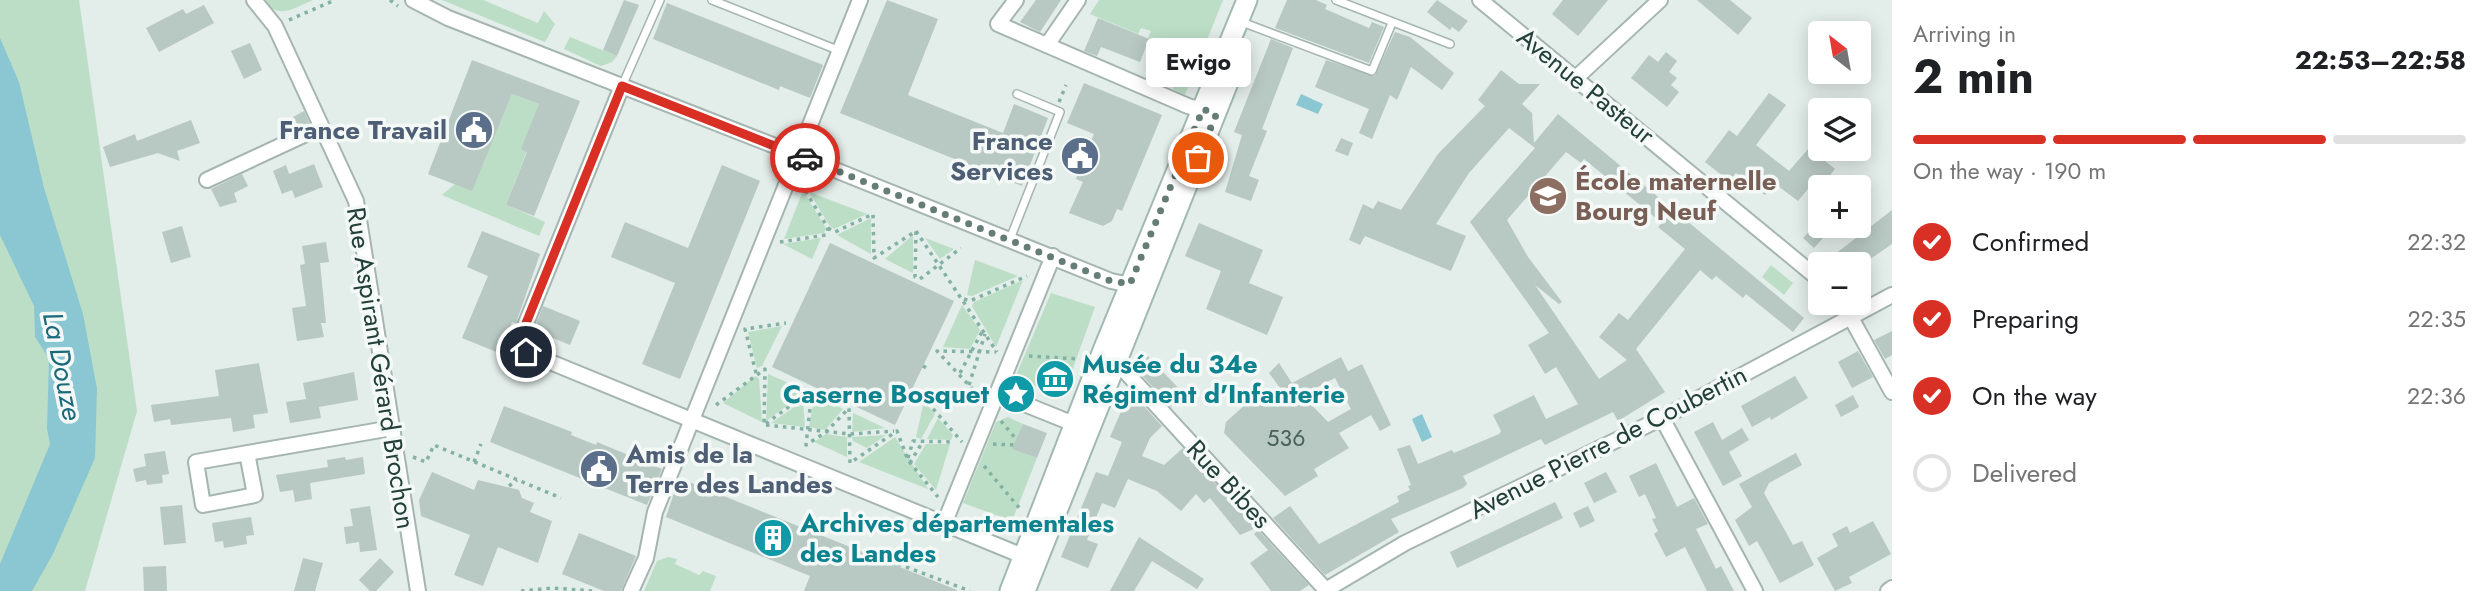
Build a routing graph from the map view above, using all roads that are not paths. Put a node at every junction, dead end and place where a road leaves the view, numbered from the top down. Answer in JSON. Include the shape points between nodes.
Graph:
{"nodes":[{"id":1,"x":254,"y":0,"type":"edge"},
{"id":2,"x":413,"y":0,"type":"edge"},
{"id":3,"x":660,"y":0,"type":"edge"},
{"id":4,"x":712,"y":0,"type":"edge"},
{"id":5,"x":860,"y":0,"type":"edge"},
{"id":6,"x":1016,"y":0,"type":"edge"},
{"id":7,"x":1078,"y":0,"type":"edge"},
{"id":8,"x":1247,"y":0,"type":"edge"},
{"id":9,"x":1261,"y":0,"type":"edge"},
{"id":10,"x":1336,"y":0,"type":"edge"},
{"id":11,"x":1480,"y":0,"type":"edge"},
{"id":12,"x":1660,"y":0,"type":"edge"},
{"id":13,"x":1245,"y":23,"type":"junction"},
{"id":14,"x":1392,"y":23,"type":"junction"},
{"id":15,"x":1450,"y":44,"type":"dead end"},
{"id":16,"x":1052,"y":47,"type":"junction"},
{"id":17,"x":840,"y":51,"type":"junction"},
{"id":18,"x":1577,"y":78,"type":"junction"},
{"id":19,"x":622,"y":86,"type":"junction"},
{"id":20,"x":1017,"y":94,"type":"dead end"},
{"id":21,"x":1209,"y":112,"type":"junction"},
{"id":22,"x":321,"y":127,"type":"junction"},
{"id":23,"x":799,"y":155,"type":"junction"},
{"id":24,"x":207,"y":180,"type":"dead end"},
{"id":25,"x":1010,"y":239,"type":"junction"},
{"id":26,"x":1053,"y":256,"type":"junction"},
{"id":27,"x":1808,"y":270,"type":"edge"},
{"id":28,"x":1137,"y":286,"type":"junction"},
{"id":29,"x":1892,"y":295,"type":"edge"},
{"id":30,"x":1871,"y":303,"type":"edge"},
{"id":31,"x":1843,"y":315,"type":"edge"},
{"id":32,"x":1854,"y":315,"type":"edge"},
{"id":33,"x":1110,"y":354,"type":"junction"},
{"id":34,"x":1892,"y":392,"type":"edge"},
{"id":35,"x":997,"y":393,"type":"junction"},
{"id":36,"x":1097,"y":408,"type":"junction"},
{"id":37,"x":1662,"y":418,"type":"junction"},
{"id":38,"x":693,"y":421,"type":"junction"},
{"id":39,"x":1074,"y":424,"type":"junction"},
{"id":40,"x":392,"y":428,"type":"junction"},
{"id":41,"x":247,"y":453,"type":"junction"},
{"id":42,"x":944,"y":524,"type":"junction"},
{"id":43,"x":1045,"y":544,"type":"junction"},
{"id":44,"x":1023,"y":556,"type":"junction"},
{"id":45,"x":418,"y":591,"type":"edge"},
{"id":46,"x":631,"y":591,"type":"edge"},
{"id":47,"x":1010,"y":591,"type":"edge"},
{"id":48,"x":1025,"y":591,"type":"edge"},
{"id":49,"x":1325,"y":591,"type":"edge"},
{"id":50,"x":1755,"y":591,"type":"edge"}],
"edges":[{"from":1,"to":22,"type":"street","name":"Rue Aspirant Gérard Brochon","via":[[275,26]]},
{"from":2,"to":19,"type":"street","via":[[448,19]]},
{"from":3,"to":19,"type":"lane"},
{"from":4,"to":17,"type":"lane"},
{"from":5,"to":17,"type":"street"},
{"from":6,"to":16,"type":"street","via":[[998,24]]},
{"from":7,"to":16,"type":"street"},
{"from":8,"to":13,"type":"main road"},
{"from":9,"to":13,"type":"main road"},
{"from":10,"to":14,"type":"lane"},
{"from":11,"to":18,"type":"street","name":"Avenue Pasteur"},
{"from":12,"to":18,"type":"street"},
{"from":13,"to":14,"type":"lane","via":[[1372,71]]},
{"from":13,"to":21,"type":"main road"},
{"from":14,"to":15,"type":"lane"},
{"from":16,"to":21,"type":"street"},
{"from":17,"to":23,"type":"street"},
{"from":18,"to":27,"type":"street","name":"Avenue Pasteur"},
{"from":19,"to":23,"type":"street"},
{"from":19,"to":38,"type":"street","via":[[516,348]]},
{"from":20,"to":25,"type":"lane","via":[[1060,111]]},
{"from":21,"to":28,"type":"main road"},
{"from":22,"to":24,"type":"street"},
{"from":22,"to":40,"type":"street","name":"Rue Aspirant Gérard Brochon","via":[[356,201]]},
{"from":23,"to":25,"type":"street"},
{"from":23,"to":38,"type":"street"},
{"from":25,"to":26,"type":"street"},
{"from":26,"to":28,"type":"street","via":[[1111,281]]},
{"from":26,"to":35,"type":"street"},
{"from":28,"to":33,"type":"main road"},
{"from":29,"to":30,"type":"street","name":"Avenue Pierre de Coubertin"},
{"from":31,"to":37,"type":"street","name":"Avenue Pierre de Coubertin"},
{"from":32,"to":34,"type":"street"},
{"from":33,"to":36,"type":"main road"},
{"from":33,"to":39,"type":"main road"},
{"from":33,"to":49,"type":"street","name":"Rue Bibes"},
{"from":35,"to":39,"type":"street"},
{"from":35,"to":42,"type":"street"},
{"from":36,"to":39,"type":"street"},
{"from":36,"to":43,"type":"main road"},
{"from":37,"to":49,"type":"street","name":"Avenue Pierre de Coubertin","via":[[1405,543]]},
{"from":37,"to":50,"type":"street"},
{"from":38,"to":42,"type":"street"},
{"from":38,"to":46,"type":"street","via":[[655,512],[646,558]]},
{"from":39,"to":43,"type":"street","via":[[1077,439],[1043,530]]},
{"from":39,"to":44,"type":"main road"},
{"from":40,"to":41,"type":"street"},
{"from":40,"to":45,"type":"street","name":"Rue Aspirant Gérard Brochon"},
{"from":41,"to":41,"type":"street","via":[[255,495],[203,505],[196,462]]},
{"from":42,"to":44,"type":"street"},
{"from":43,"to":48,"type":"main road"},
{"from":44,"to":47,"type":"main road"}]}
